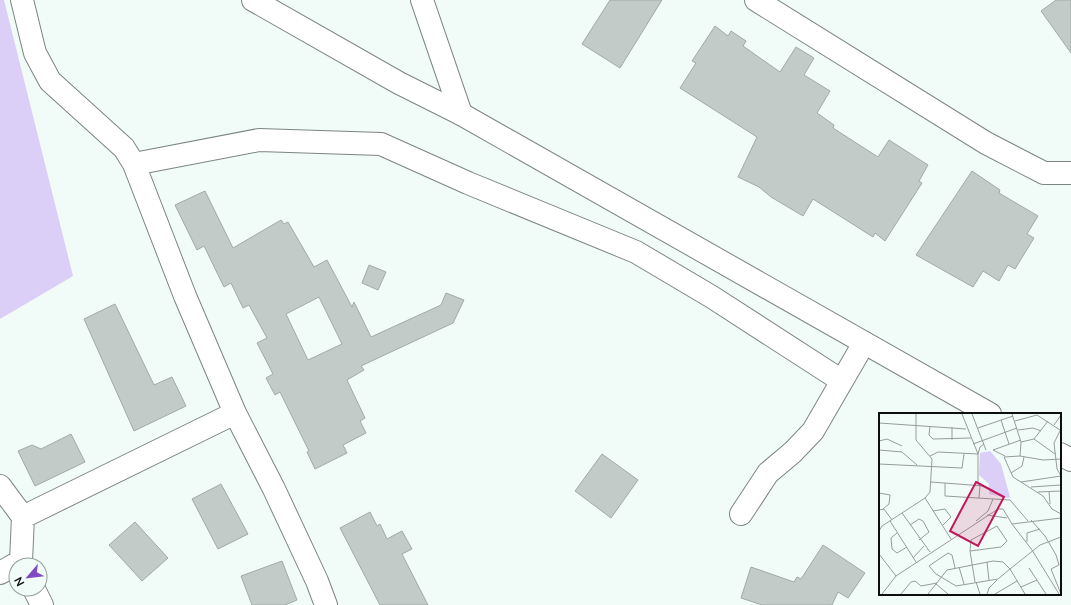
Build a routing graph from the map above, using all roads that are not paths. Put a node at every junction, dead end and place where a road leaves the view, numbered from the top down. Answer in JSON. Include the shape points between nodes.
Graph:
{"nodes":[{"id":1,"x":22,"y":0,"type":"edge"},
{"id":2,"x":253,"y":0,"type":"edge"},
{"id":3,"x":422,"y":0,"type":"edge"},
{"id":4,"x":756,"y":0,"type":"edge"},
{"id":5,"x":461,"y":114,"type":"junction"},
{"id":6,"x":134,"y":164,"type":"junction"},
{"id":7,"x":1071,"y":173,"type":"edge"},
{"id":8,"x":864,"y":343,"type":"junction"},
{"id":9,"x":842,"y":381,"type":"junction"},
{"id":10,"x":236,"y":413,"type":"junction"},
{"id":11,"x":988,"y":413,"type":"edge"},
{"id":12,"x":1061,"y":455,"type":"edge"},
{"id":13,"x":1071,"y":460,"type":"edge"},
{"id":14,"x":0,"y":486,"type":"edge"},
{"id":15,"x":741,"y":514,"type":"dead end"},
{"id":16,"x":23,"y":517,"type":"junction"},
{"id":17,"x":22,"y":557,"type":"edge"},
{"id":18,"x":326,"y":605,"type":"edge"}],
"edges":[{"from":1,"to":6,"type":"street","via":[[35,53],[50,81],[124,148]]},
{"from":2,"to":5,"type":"street","via":[[399,83]]},
{"from":3,"to":5,"type":"street"},
{"from":4,"to":7,"type":"street","via":[[986,143],[1044,173]]},
{"from":5,"to":8,"type":"street"},
{"from":6,"to":9,"type":"street","via":[[259,140],[381,144],[636,252],[712,297]]},
{"from":6,"to":10,"type":"street","via":[[185,296]]},
{"from":8,"to":9,"type":"street"},
{"from":8,"to":11,"type":"street"},
{"from":9,"to":15,"type":"street","via":[[813,431],[768,473]]},
{"from":10,"to":16,"type":"street"},
{"from":10,"to":18,"type":"street","via":[[274,489]]},
{"from":12,"to":13,"type":"street"},
{"from":14,"to":16,"type":"street"},
{"from":16,"to":17,"type":"street"}]}
